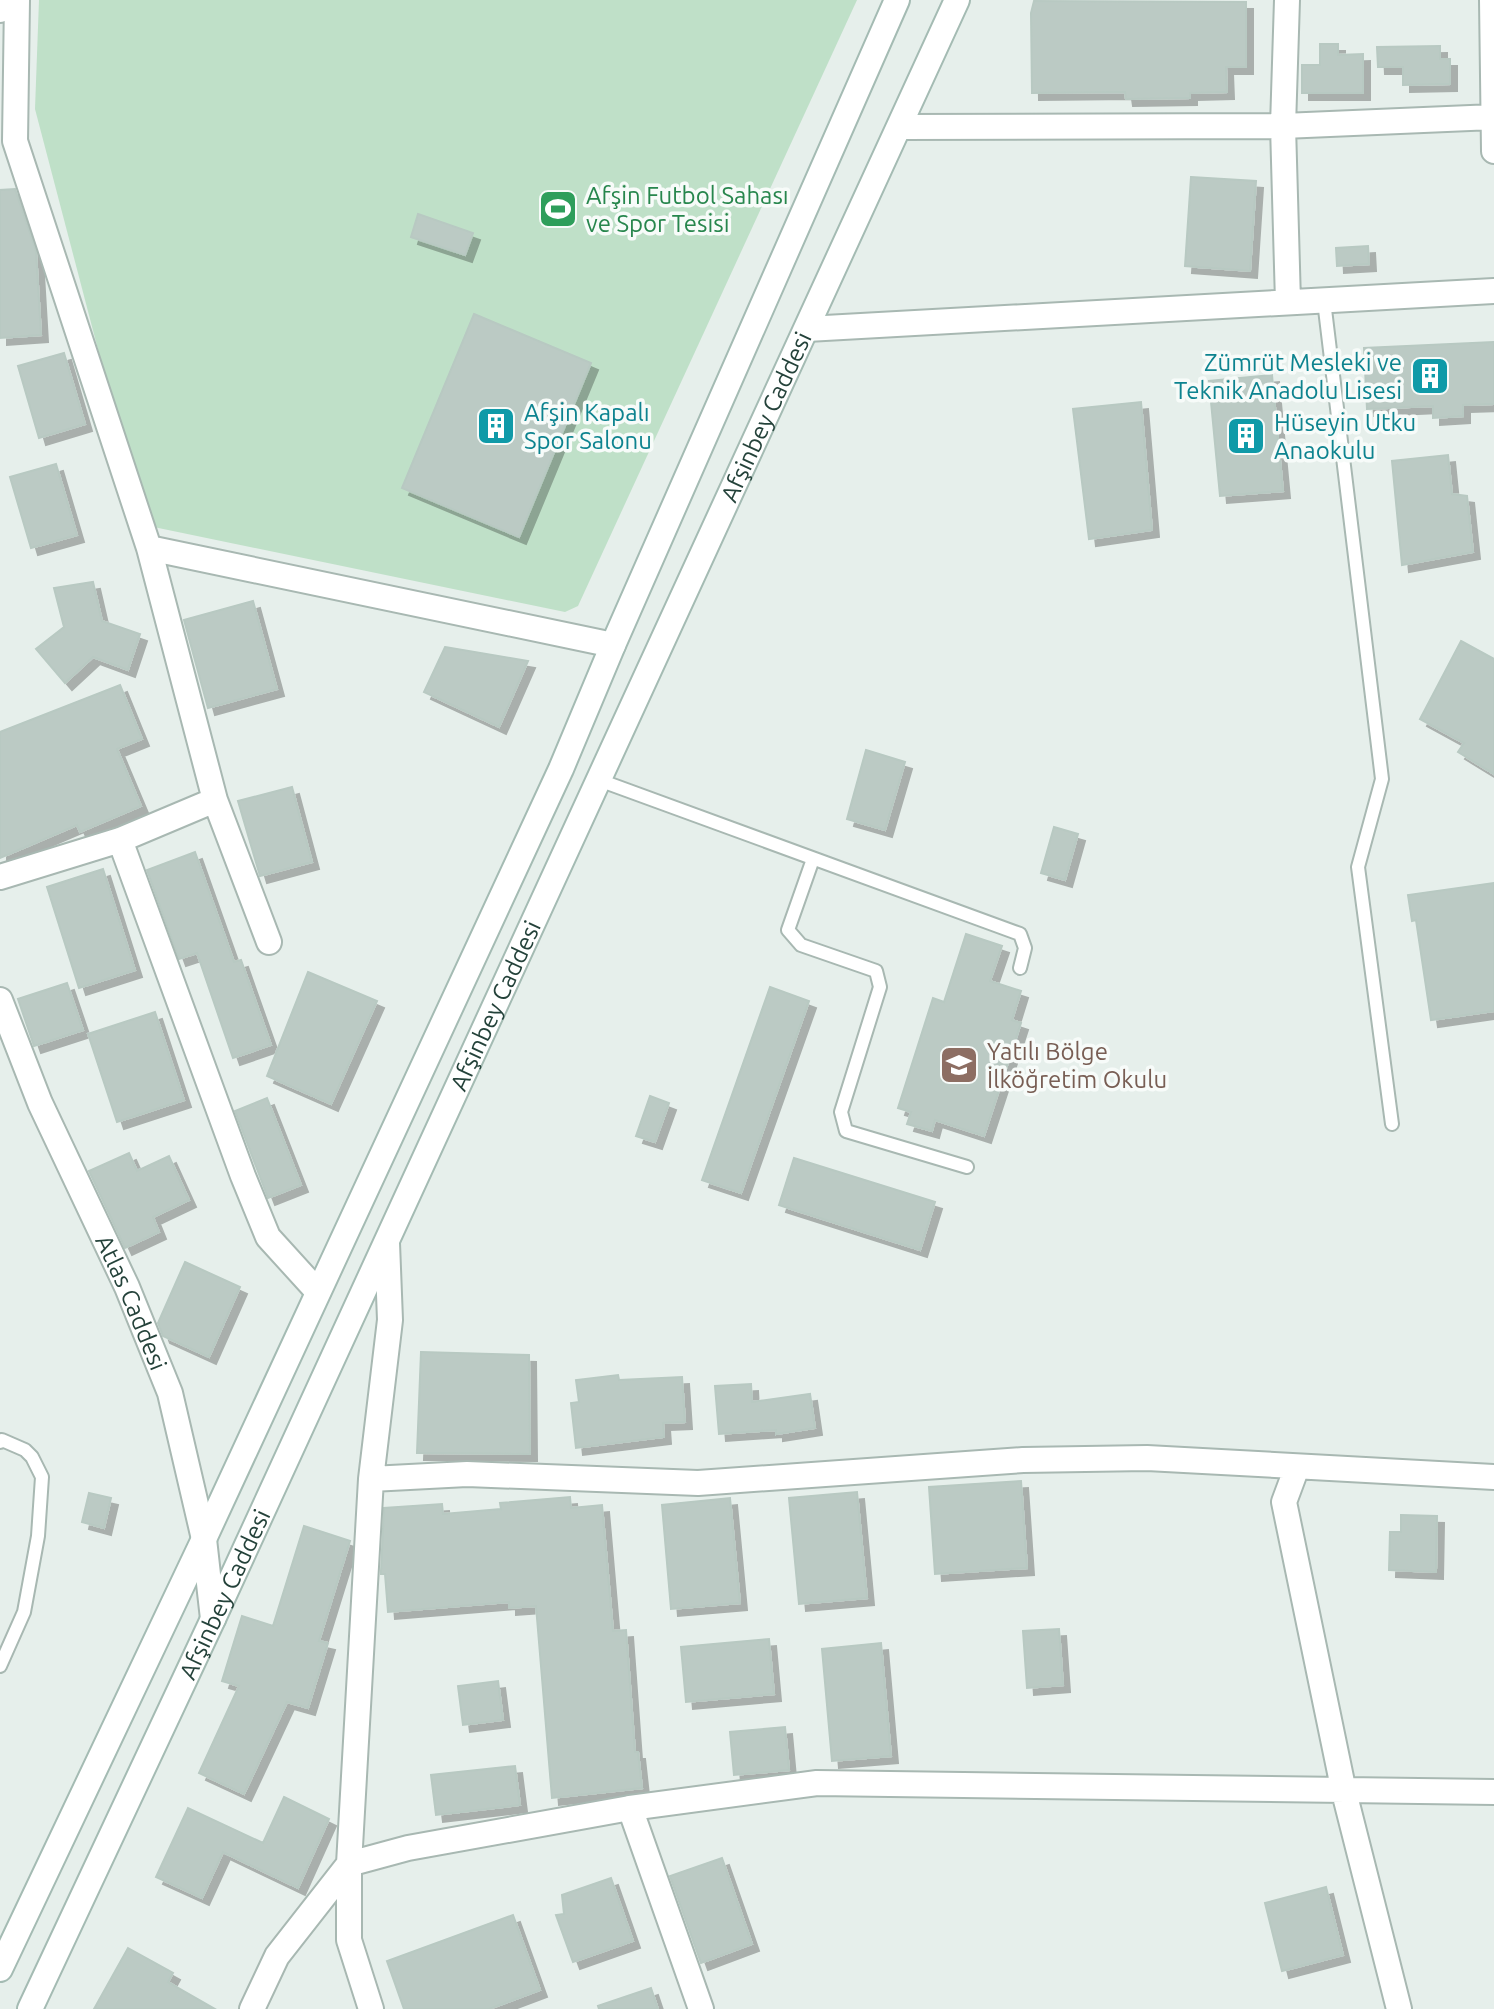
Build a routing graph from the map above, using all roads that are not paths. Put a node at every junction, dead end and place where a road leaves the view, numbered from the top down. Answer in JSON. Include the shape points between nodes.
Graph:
{"nodes":[{"id":1,"x":4,"y":0,"type":"edge"},
{"id":2,"x":17,"y":0,"type":"edge"},
{"id":3,"x":897,"y":0,"type":"edge"},
{"id":4,"x":957,"y":0,"type":"edge"},
{"id":5,"x":1287,"y":0,"type":"edge"},
{"id":6,"x":1492,"y":0,"type":"edge"},
{"id":7,"x":0,"y":10,"type":"edge"},
{"id":8,"x":1494,"y":117,"type":"edge"},
{"id":9,"x":1283,"y":126,"type":"junction"},
{"id":10,"x":900,"y":127,"type":"junction"},
{"id":11,"x":1494,"y":151,"type":"edge"},
{"id":12,"x":1494,"y":291,"type":"edge"},
{"id":13,"x":1324,"y":301,"type":"junction"},
{"id":14,"x":1288,"y":302,"type":"junction"},
{"id":15,"x":807,"y":329,"type":"junction"},
{"id":16,"x":149,"y":548,"type":"junction"},
{"id":17,"x":613,"y":645,"type":"junction"},
{"id":18,"x":599,"y":780,"type":"junction"},
{"id":19,"x":215,"y":800,"type":"junction"},
{"id":20,"x":120,"y":840,"type":"junction"},
{"id":21,"x":813,"y":859,"type":"junction"},
{"id":22,"x":0,"y":877,"type":"edge"},
{"id":23,"x":269,"y":942,"type":"dead end"},
{"id":24,"x":1020,"y":968,"type":"dead end"},
{"id":25,"x":0,"y":1000,"type":"edge"},
{"id":26,"x":1392,"y":1124,"type":"dead end"},
{"id":27,"x":967,"y":1167,"type":"dead end"},
{"id":28,"x":387,"y":1243,"type":"junction"},
{"id":29,"x":318,"y":1292,"type":"junction"},
{"id":30,"x":0,"y":1442,"type":"edge"},
{"id":31,"x":1297,"y":1467,"type":"junction"},
{"id":32,"x":1494,"y":1477,"type":"edge"},
{"id":33,"x":371,"y":1479,"type":"junction"},
{"id":34,"x":204,"y":1539,"type":"junction"},
{"id":35,"x":213,"y":1619,"type":"junction"},
{"id":36,"x":0,"y":1666,"type":"edge"},
{"id":37,"x":1344,"y":1792,"type":"junction"},
{"id":38,"x":1494,"y":1792,"type":"edge"},
{"id":39,"x":630,"y":1808,"type":"junction"},
{"id":40,"x":349,"y":1864,"type":"junction"},
{"id":41,"x":0,"y":1969,"type":"edge"},
{"id":42,"x":30,"y":2009,"type":"edge"},
{"id":43,"x":252,"y":2009,"type":"edge"},
{"id":44,"x":371,"y":2009,"type":"edge"},
{"id":45,"x":701,"y":2009,"type":"edge"},
{"id":46,"x":1399,"y":2009,"type":"edge"}],
"edges":[{"from":1,"to":7,"type":"street"},
{"from":2,"to":16,"type":"street","via":[[15,141]]},
{"from":3,"to":17,"type":"street","name":"Afşinbey Caddesi"},
{"from":4,"to":10,"type":"street","name":"Afşinbey Caddesi"},
{"from":5,"to":9,"type":"street"},
{"from":6,"to":8,"type":"street"},
{"from":8,"to":9,"type":"street"},
{"from":8,"to":11,"type":"street"},
{"from":9,"to":10,"type":"street"},
{"from":9,"to":14,"type":"street"},
{"from":10,"to":15,"type":"street","name":"Afşinbey Caddesi"},
{"from":12,"to":13,"type":"street"},
{"from":13,"to":14,"type":"street"},
{"from":13,"to":26,"type":"lane","via":[[1382,779],[1358,867]]},
{"from":14,"to":15,"type":"street"},
{"from":15,"to":18,"type":"street","name":"Afşinbey Caddesi"},
{"from":16,"to":17,"type":"street"},
{"from":16,"to":19,"type":"street"},
{"from":17,"to":29,"type":"street","name":"Afşinbey Caddesi","via":[[555,783]]},
{"from":18,"to":21,"type":"lane"},
{"from":18,"to":28,"type":"street","name":"Afşinbey Caddesi"},
{"from":19,"to":20,"type":"street"},
{"from":19,"to":23,"type":"street"},
{"from":20,"to":22,"type":"street"},
{"from":20,"to":29,"type":"street","via":[[268,1237]]},
{"from":21,"to":24,"type":"lane","via":[[1020,934],[1025,948]]},
{"from":21,"to":27,"type":"lane","via":[[788,930],[801,945],[876,971],[880,987],[841,1112],[846,1131]]},
{"from":25,"to":34,"type":"street","name":"Atlas Caddesi","via":[[40,1103],[127,1287],[170,1393]]},
{"from":28,"to":33,"type":"street","via":[[390,1320]]},
{"from":28,"to":35,"type":"street","name":"Afşinbey Caddesi"},
{"from":29,"to":34,"type":"street","name":"Afşinbey Caddesi"},
{"from":30,"to":36,"type":"lane","via":[[25,1450],[42,1477],[24,1612]]},
{"from":31,"to":32,"type":"street"},
{"from":31,"to":33,"type":"street","via":[[1147,1458],[1023,1460],[698,1483],[467,1474]]},
{"from":31,"to":37,"type":"street","via":[[1284,1502]]},
{"from":33,"to":40,"type":"street"},
{"from":34,"to":35,"type":"street","name":"Atlas Caddesi"},
{"from":34,"to":41,"type":"street","name":"Afşinbey Caddesi"},
{"from":35,"to":42,"type":"street","name":"Afşinbey Caddesi"},
{"from":37,"to":38,"type":"street"},
{"from":37,"to":39,"type":"street","via":[[817,1783]]},
{"from":37,"to":46,"type":"street"},
{"from":39,"to":40,"type":"street","via":[[408,1848]]},
{"from":39,"to":45,"type":"street"},
{"from":40,"to":43,"type":"street","via":[[277,1956]]},
{"from":40,"to":44,"type":"street","via":[[349,1940]]}]}
